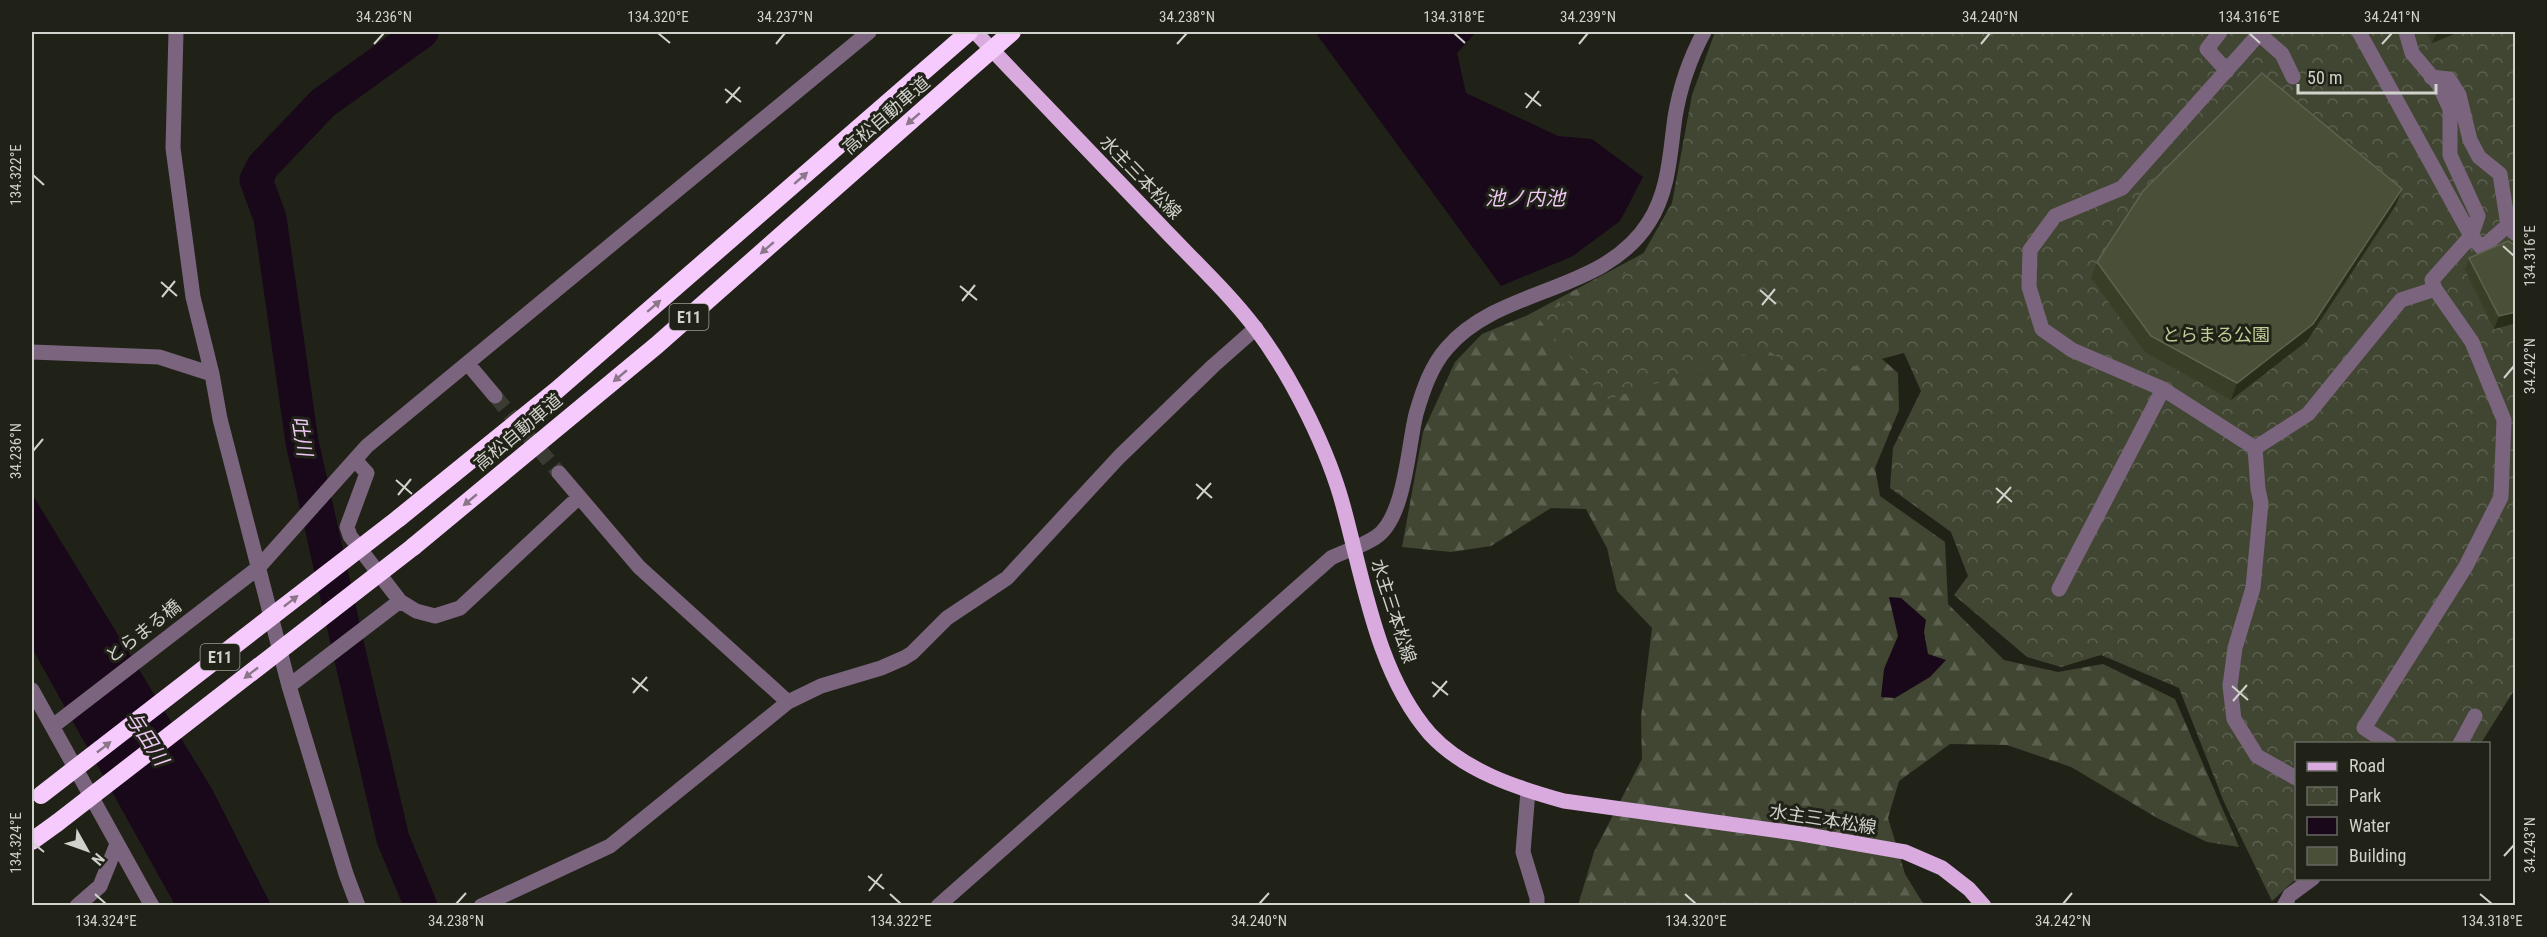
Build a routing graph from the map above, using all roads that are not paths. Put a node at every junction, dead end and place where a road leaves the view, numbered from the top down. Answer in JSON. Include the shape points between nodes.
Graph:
{"nodes":[{"id":1,"x":176,"y":32,"type":"edge"},
{"id":2,"x":869,"y":32,"type":"edge"},
{"id":3,"x":969,"y":32,"type":"edge"},
{"id":4,"x":975,"y":32,"type":"edge"},
{"id":5,"x":1012,"y":32,"type":"edge"},
{"id":6,"x":1704,"y":32,"type":"edge"},
{"id":7,"x":2220,"y":32,"type":"edge"},
{"id":8,"x":2360,"y":32,"type":"edge"},
{"id":9,"x":2406,"y":32,"type":"edge"},
{"id":10,"x":2259,"y":33,"type":"edge"},
{"id":11,"x":2227,"y":71,"type":"junction"},
{"id":12,"x":2294,"y":77,"type":"dead end"},
{"id":13,"x":2431,"y":77,"type":"junction"},
{"id":14,"x":2512,"y":230,"type":"edge"},
{"id":15,"x":2471,"y":236,"type":"junction"},
{"id":16,"x":2434,"y":289,"type":"junction"},
{"id":17,"x":1256,"y":328,"type":"junction"},
{"id":18,"x":32,"y":352,"type":"edge"},
{"id":19,"x":468,"y":364,"type":"junction"},
{"id":20,"x":212,"y":374,"type":"junction"},
{"id":21,"x":2163,"y":389,"type":"junction"},
{"id":22,"x":495,"y":396,"type":"tunnel mouth"},
{"id":23,"x":2256,"y":448,"type":"junction"},
{"id":24,"x":355,"y":460,"type":"junction"},
{"id":25,"x":559,"y":473,"type":"tunnel mouth"},
{"id":26,"x":578,"y":498,"type":"junction"},
{"id":27,"x":1353,"y":547,"type":"junction"},
{"id":28,"x":258,"y":568,"type":"junction"},
{"id":29,"x":2059,"y":589,"type":"dead end"},
{"id":30,"x":400,"y":601,"type":"junction"},
{"id":31,"x":289,"y":686,"type":"junction"},
{"id":32,"x":32,"y":690,"type":"edge"},
{"id":33,"x":788,"y":702,"type":"junction"},
{"id":34,"x":2475,"y":716,"type":"dead end"},
{"id":35,"x":52,"y":726,"type":"junction"},
{"id":36,"x":2387,"y":742,"type":"edge"},
{"id":37,"x":2461,"y":742,"type":"edge"},
{"id":38,"x":2295,"y":777,"type":"edge"},
{"id":39,"x":1528,"y":791,"type":"junction"},
{"id":40,"x":36,"y":799,"type":"edge"},
{"id":41,"x":32,"y":841,"type":"edge"},
{"id":42,"x":117,"y":844,"type":"junction"},
{"id":43,"x":2312,"y":880,"type":"edge"},
{"id":44,"x":77,"y":906,"type":"edge"},
{"id":45,"x":152,"y":906,"type":"edge"},
{"id":46,"x":357,"y":906,"type":"edge"},
{"id":47,"x":481,"y":906,"type":"edge"},
{"id":48,"x":938,"y":906,"type":"edge"},
{"id":49,"x":1537,"y":906,"type":"edge"},
{"id":50,"x":1984,"y":906,"type":"edge"},
{"id":51,"x":2284,"y":906,"type":"edge"}],
"edges":[{"from":1,"to":20,"type":"street","via":[[173,148],[193,297]]},
{"from":2,"to":19,"type":"street","name":"とらまる橋"},
{"from":40,"to":3,"type":"highway","name":"高松自動車道","number":"E11","one_way":true,"bridge":true,"via":[[399,518],[557,390]]},
{"from":4,"to":17,"type":"main road","name":"水主三本松線"},
{"from":5,"to":41,"type":"highway","name":"高松自動車道","number":"E11","one_way":true,"bridge":true,"via":[[657,345],[413,547]]},
{"from":6,"to":27,"type":"street","via":[[1683,81],[1666,182],[1647,226],[1604,265],[1483,319],[1447,348],[1424,390],[1392,517],[1377,537]]},
{"from":7,"to":11,"type":"street","via":[[2207,49]]},
{"from":8,"to":15,"type":"street"},
{"from":9,"to":13,"type":"street","via":[[2412,53]]},
{"from":10,"to":11,"type":"street"},
{"from":10,"to":12,"type":"street","via":[[2282,54]]},
{"from":11,"to":21,"type":"street","via":[[2122,188],[2055,216],[2030,250],[2029,286],[2042,330],[2072,350]]},
{"from":13,"to":14,"type":"street","via":[[2449,79],[2459,95],[2470,140],[2479,157],[2500,174]]},
{"from":13,"to":15,"type":"street","via":[[2450,109],[2450,155],[2478,216]]},
{"from":14,"to":15,"type":"street","via":[[2482,248]]},
{"from":15,"to":16,"type":"street","via":[[2432,280]]},
{"from":16,"to":23,"type":"street","via":[[2401,300],[2308,414]]},
{"from":16,"to":36,"type":"street","via":[[2472,342],[2504,420],[2501,496],[2466,566],[2364,728]]},
{"from":17,"to":27,"type":"main road","name":"水主三本松線","via":[[1293,386],[1321,447],[1344,508]]},
{"from":17,"to":33,"type":"street","via":[[1119,457],[1006,578],[947,618],[904,658],[821,686]]},
{"from":18,"to":20,"type":"street","via":[[159,357]]},
{"from":19,"to":22,"type":"street"},
{"from":19,"to":24,"type":"street","name":"とらまる橋"},
{"from":20,"to":28,"type":"street"},
{"from":21,"to":23,"type":"street"},
{"from":21,"to":29,"type":"street"},
{"from":23,"to":38,"type":"street","via":[[2261,503],[2253,588],[2235,648],[2230,686],[2234,719],[2257,756]]},
{"from":24,"to":28,"type":"street","name":"とらまる橋"},
{"from":24,"to":30,"type":"street","via":[[367,473],[347,526],[350,536]]},
{"from":25,"to":26,"type":"street"},
{"from":26,"to":30,"type":"street","via":[[460,608],[435,616]]},
{"from":26,"to":33,"type":"street","via":[[639,567]]},
{"from":27,"to":39,"type":"main road","name":"水主三本松線","via":[[1391,670],[1414,714],[1458,758]]},
{"from":27,"to":48,"type":"street","via":[[1331,558]]},
{"from":28,"to":31,"type":"street"},
{"from":28,"to":35,"type":"street","name":"とらまる橋"},
{"from":30,"to":31,"type":"street"},
{"from":31,"to":46,"type":"street"},
{"from":32,"to":35,"type":"street"},
{"from":33,"to":47,"type":"street","via":[[610,846]]},
{"from":34,"to":37,"type":"street"},
{"from":35,"to":42,"type":"street"},
{"from":39,"to":49,"type":"street","via":[[1523,852]]},
{"from":39,"to":50,"type":"main road","name":"水主三本松線","via":[[1564,801],[1905,852],[1942,868]]},
{"from":42,"to":44,"type":"street","via":[[100,886]]},
{"from":42,"to":45,"type":"street"},
{"from":43,"to":51,"type":"street","via":[[2290,895]]}]}
